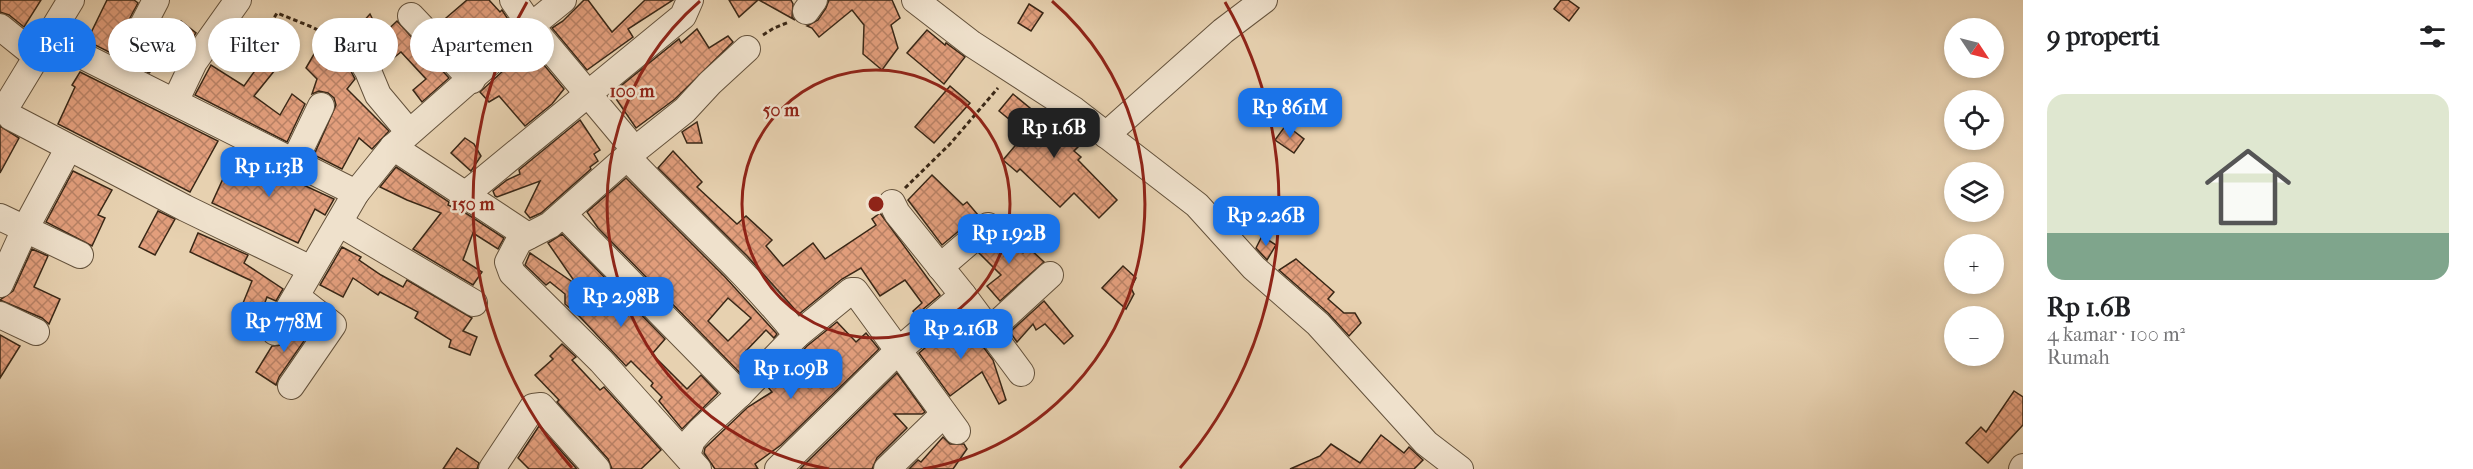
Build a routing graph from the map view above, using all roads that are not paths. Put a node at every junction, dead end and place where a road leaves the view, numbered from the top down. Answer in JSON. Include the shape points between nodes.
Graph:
{"nodes":[{"id":1,"x":71,"y":0,"type":"edge"},
{"id":2,"x":156,"y":0,"type":"edge"},
{"id":3,"x":238,"y":0,"type":"edge"},
{"id":4,"x":513,"y":0,"type":"edge"},
{"id":5,"x":563,"y":0,"type":"edge"},
{"id":6,"x":690,"y":0,"type":"edge"},
{"id":7,"x":915,"y":0,"type":"edge"},
{"id":8,"x":1264,"y":0,"type":"edge"},
{"id":9,"x":411,"y":15,"type":"dead end"},
{"id":10,"x":60,"y":18,"type":"edge"},
{"id":11,"x":525,"y":18,"type":"edge"},
{"id":12,"x":541,"y":18,"type":"edge"},
{"id":13,"x":0,"y":27,"type":"edge"},
{"id":14,"x":18,"y":36,"type":"edge"},
{"id":15,"x":747,"y":49,"type":"road end"},
{"id":16,"x":554,"y":54,"type":"edge"},
{"id":17,"x":96,"y":65,"type":"edge"},
{"id":18,"x":19,"y":72,"type":"edge"},
{"id":19,"x":368,"y":72,"type":"edge"},
{"id":20,"x":481,"y":72,"type":"edge"},
{"id":21,"x":118,"y":73,"type":"junction"},
{"id":22,"x":472,"y":80,"type":"junction"},
{"id":23,"x":8,"y":84,"type":"edge"},
{"id":24,"x":588,"y":95,"type":"junction"},
{"id":25,"x":175,"y":102,"type":"junction"},
{"id":26,"x":321,"y":106,"type":"dead end"},
{"id":27,"x":1106,"y":135,"type":"junction"},
{"id":28,"x":401,"y":139,"type":"junction"},
{"id":29,"x":68,"y":149,"type":"junction"},
{"id":30,"x":632,"y":154,"type":"junction"},
{"id":31,"x":294,"y":162,"type":"junction"},
{"id":32,"x":356,"y":192,"type":"junction"},
{"id":33,"x":466,"y":194,"type":"junction"},
{"id":34,"x":892,"y":203,"type":"road end"},
{"id":35,"x":563,"y":214,"type":"junction"},
{"id":36,"x":0,"y":217,"type":"edge"},
{"id":37,"x":339,"y":224,"type":"junction"},
{"id":38,"x":988,"y":226,"type":"dead end"},
{"id":39,"x":25,"y":229,"type":"junction"},
{"id":40,"x":528,"y":236,"type":"junction"},
{"id":41,"x":80,"y":255,"type":"dead end"},
{"id":42,"x":940,"y":267,"type":"junction"},
{"id":43,"x":311,"y":269,"type":"junction"},
{"id":44,"x":1050,"y":275,"type":"dead end"},
{"id":45,"x":0,"y":284,"type":"edge"},
{"id":46,"x":963,"y":295,"type":"junction"},
{"id":47,"x":297,"y":297,"type":"junction"},
{"id":48,"x":474,"y":303,"type":"dead end"},
{"id":49,"x":0,"y":315,"type":"edge"},
{"id":50,"x":989,"y":331,"type":"junction"},
{"id":51,"x":36,"y":332,"type":"dead end"},
{"id":52,"x":275,"y":332,"type":"dead end"},
{"id":53,"x":797,"y":335,"type":"junction"},
{"id":54,"x":899,"y":350,"type":"junction"},
{"id":55,"x":1021,"y":373,"type":"dead end"},
{"id":56,"x":291,"y":386,"type":"dead end"},
{"id":57,"x":740,"y":394,"type":"junction"},
{"id":58,"x":693,"y":465,"type":"edge"},
{"id":59,"x":496,"y":467,"type":"edge"},
{"id":60,"x":597,"y":469,"type":"edge"},
{"id":61,"x":777,"y":469,"type":"edge"},
{"id":62,"x":887,"y":469,"type":"edge"},
{"id":63,"x":1460,"y":469,"type":"edge"}],
"edges":[{"from":1,"to":10,"type":"street"},
{"from":2,"to":21,"type":"street"},
{"from":3,"to":25,"type":"street","via":[[194,63]]},
{"from":4,"to":11,"type":"street"},
{"from":5,"to":12,"type":"street"},
{"from":6,"to":24,"type":"street","via":[[682,16]]},
{"from":7,"to":27,"type":"street","via":[[972,44]]},
{"from":8,"to":27,"type":"street","via":[[1223,31]]},
{"from":9,"to":22,"type":"street"},
{"from":13,"to":14,"type":"street"},
{"from":15,"to":30,"type":"street","via":[[685,110]]},
{"from":16,"to":24,"type":"street"},
{"from":17,"to":21,"type":"street"},
{"from":18,"to":23,"type":"street"},
{"from":19,"to":28,"type":"street"},
{"from":20,"to":22,"type":"street"},
{"from":21,"to":25,"type":"street"},
{"from":22,"to":28,"type":"street"},
{"from":23,"to":29,"type":"street","via":[[7,113]]},
{"from":24,"to":30,"type":"street"},
{"from":24,"to":33,"type":"street"},
{"from":25,"to":31,"type":"street"},
{"from":26,"to":31,"type":"street"},
{"from":27,"to":63,"type":"street","via":[[1197,205],[1254,268],[1318,324],[1426,443]]},
{"from":28,"to":32,"type":"street"},
{"from":28,"to":33,"type":"street"},
{"from":29,"to":39,"type":"street"},
{"from":29,"to":43,"type":"street"},
{"from":30,"to":35,"type":"street"},
{"from":30,"to":53,"type":"street","via":[[681,214],[754,283]]},
{"from":31,"to":32,"type":"street"},
{"from":32,"to":37,"type":"street"},
{"from":33,"to":40,"type":"street"},
{"from":34,"to":42,"type":"street"},
{"from":35,"to":40,"type":"street"},
{"from":35,"to":57,"type":"street"},
{"from":36,"to":39,"type":"street"},
{"from":37,"to":43,"type":"street"},
{"from":37,"to":48,"type":"street"},
{"from":38,"to":42,"type":"street"},
{"from":39,"to":41,"type":"street"},
{"from":39,"to":45,"type":"street"},
{"from":40,"to":58,"type":"street","via":[[519,241],[508,262],[512,273],[601,361]]},
{"from":42,"to":46,"type":"street"},
{"from":43,"to":47,"type":"street"},
{"from":44,"to":50,"type":"street"},
{"from":46,"to":50,"type":"street"},
{"from":46,"to":54,"type":"street"},
{"from":47,"to":52,"type":"street"},
{"from":47,"to":56,"type":"street","via":[[333,325]]},
{"from":49,"to":51,"type":"street"},
{"from":50,"to":55,"type":"street"},
{"from":53,"to":54,"type":"street","via":[[855,291]]},
{"from":53,"to":57,"type":"street"},
{"from":54,"to":61,"type":"street"},
{"from":54,"to":62,"type":"street","via":[[951,423]]},
{"from":57,"to":58,"type":"street","via":[[692,440]]},
{"from":59,"to":60,"type":"street","via":[[537,405]]}]}
